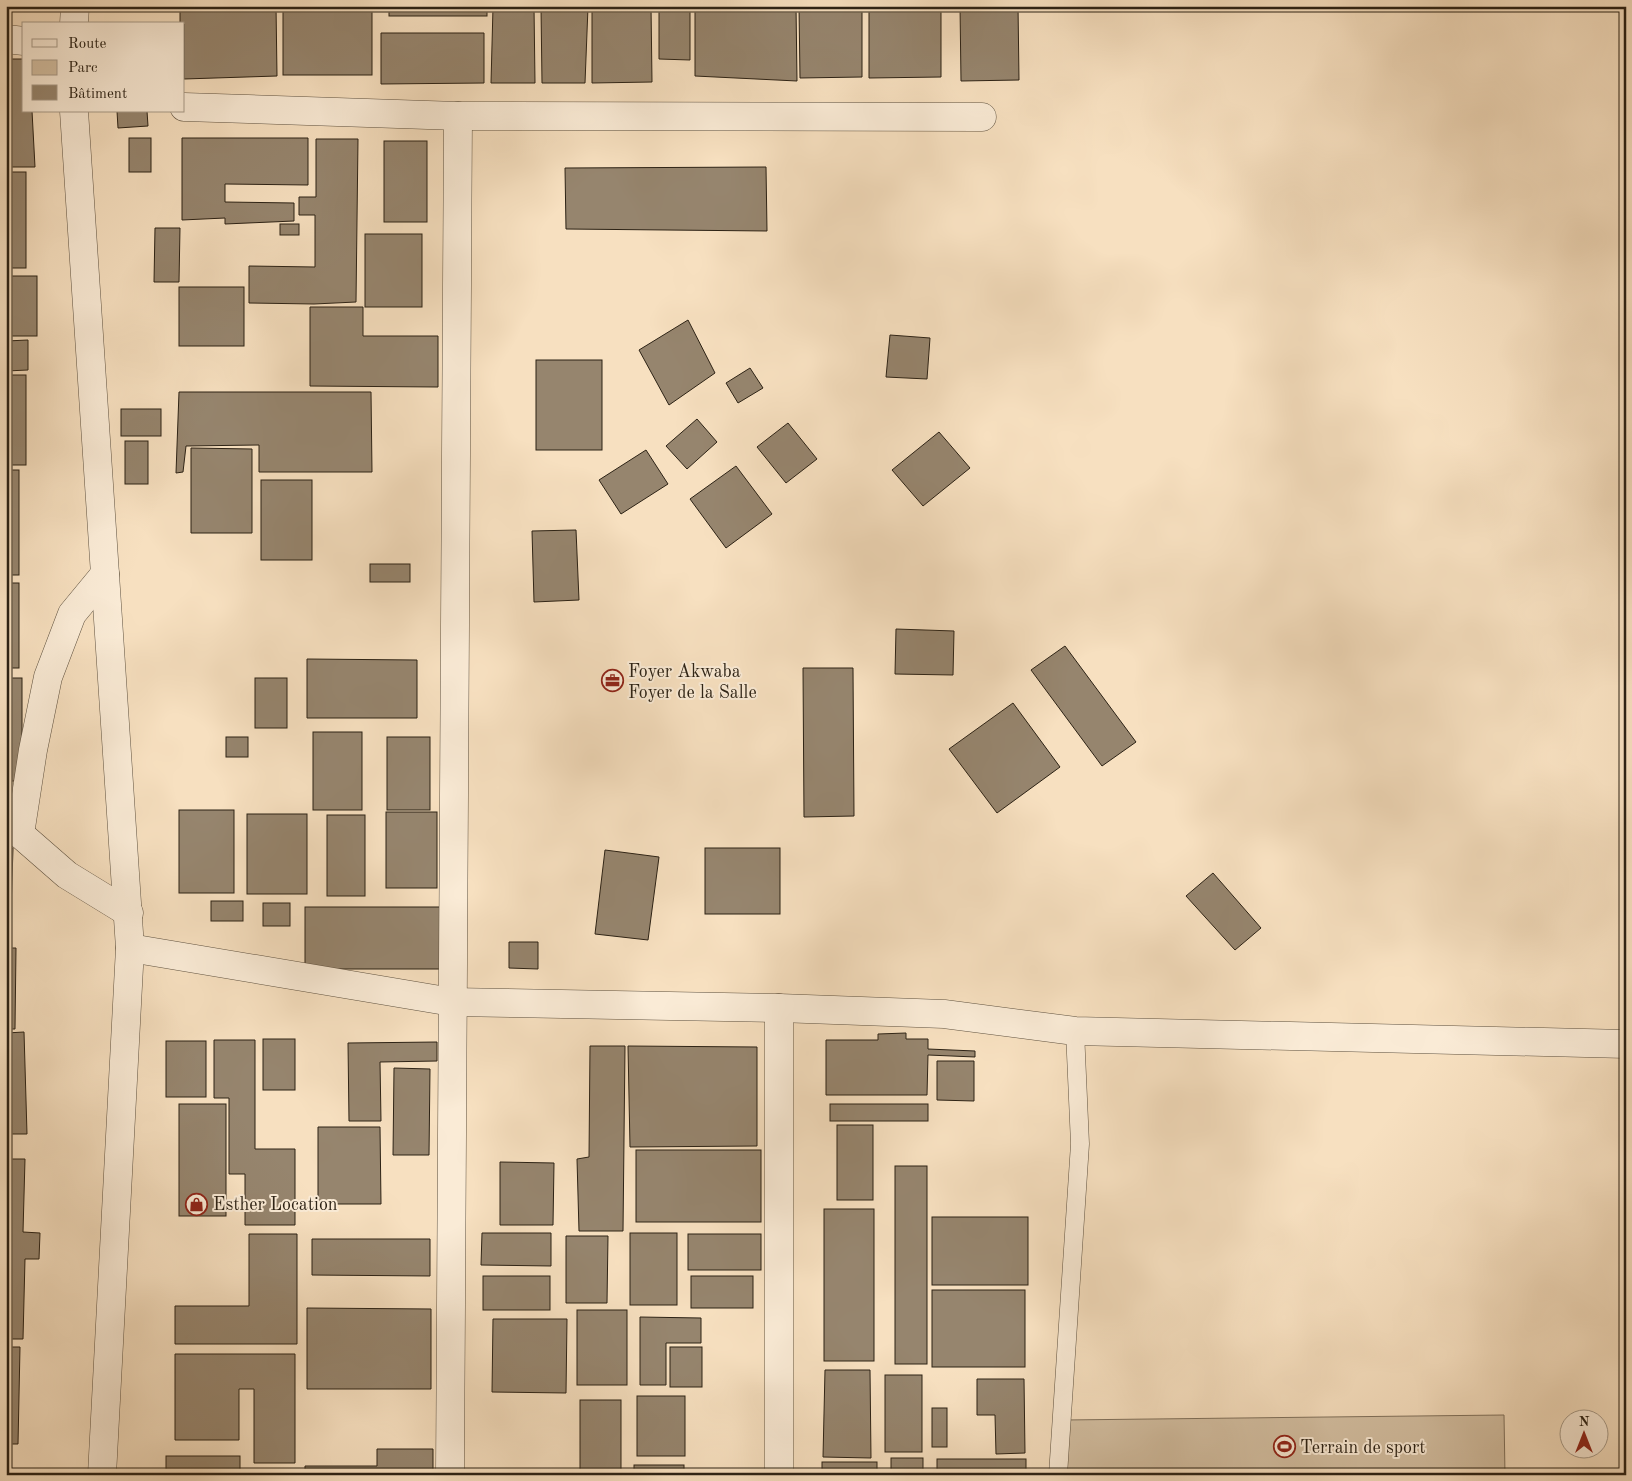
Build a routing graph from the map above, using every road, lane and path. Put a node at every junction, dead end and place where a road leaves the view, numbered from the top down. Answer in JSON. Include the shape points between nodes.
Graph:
{"nodes":[{"id":1,"x":75,"y":6,"type":"edge"},
{"id":2,"x":74,"y":22,"type":"edge"},
{"id":3,"x":6,"y":39,"type":"edge"},
{"id":4,"x":22,"y":41,"type":"edge"},
{"id":5,"x":185,"y":107,"type":"edge"},
{"id":6,"x":74,"y":112,"type":"edge"},
{"id":7,"x":458,"y":116,"type":"junction"},
{"id":8,"x":982,"y":117,"type":"dead end"},
{"id":9,"x":106,"y":574,"type":"junction"},
{"id":10,"x":13,"y":830,"type":"edge"},
{"id":11,"x":129,"y":913,"type":"junction"},
{"id":12,"x":130,"y":948,"type":"junction"},
{"id":13,"x":452,"y":1002,"type":"junction"},
{"id":14,"x":779,"y":1008,"type":"junction"},
{"id":15,"x":1075,"y":1031,"type":"junction"},
{"id":16,"x":1626,"y":1045,"type":"edge"},
{"id":17,"x":102,"y":1475,"type":"edge"},
{"id":18,"x":450,"y":1475,"type":"edge"},
{"id":19,"x":779,"y":1475,"type":"edge"},
{"id":20,"x":1058,"y":1475,"type":"edge"}],
"edges":[{"from":1,"to":2,"type":"street"},
{"from":3,"to":4,"type":"street"},
{"from":5,"to":7,"type":"street"},
{"from":6,"to":9,"type":"street"},
{"from":7,"to":8,"type":"street"},
{"from":7,"to":13,"type":"street"},
{"from":9,"to":10,"type":"street","via":[[72,614],[48,677]]},
{"from":9,"to":11,"type":"street"},
{"from":10,"to":11,"type":"street","via":[[67,875]]},
{"from":11,"to":12,"type":"street"},
{"from":12,"to":13,"type":"street"},
{"from":12,"to":17,"type":"street"},
{"from":13,"to":14,"type":"street"},
{"from":13,"to":18,"type":"street"},
{"from":14,"to":15,"type":"street","via":[[944,1014]]},
{"from":14,"to":19,"type":"street"},
{"from":15,"to":16,"type":"street"},
{"from":15,"to":20,"type":"lane","via":[[1080,1144]]}]}
